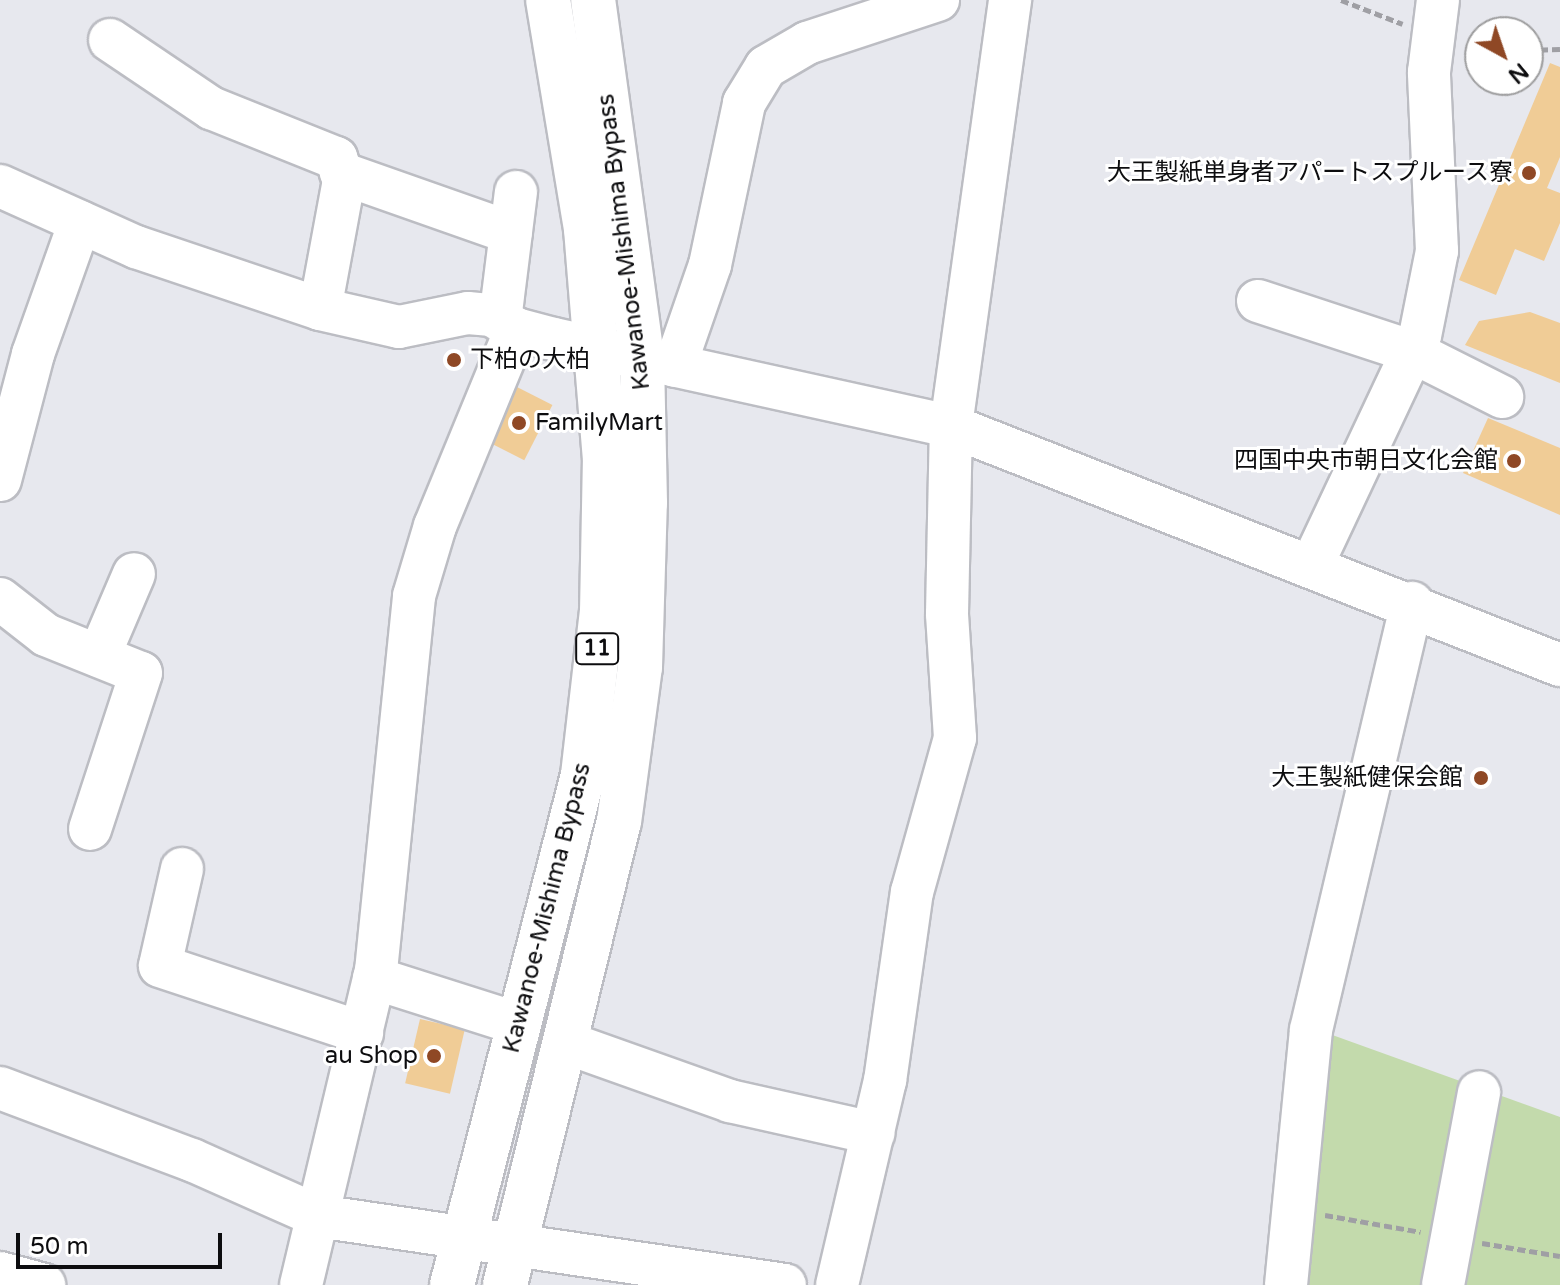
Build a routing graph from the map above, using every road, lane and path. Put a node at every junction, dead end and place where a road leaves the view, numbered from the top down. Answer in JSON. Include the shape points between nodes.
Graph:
{"nodes":[{"id":1,"x":548,"y":0,"type":"edge"},
{"id":2,"x":593,"y":0,"type":"edge"},
{"id":3,"x":938,"y":0,"type":"edge"},
{"id":4,"x":1010,"y":0,"type":"edge"},
{"id":5,"x":1438,"y":0,"type":"edge"},
{"id":6,"x":110,"y":40,"type":"dead end"},
{"id":7,"x":331,"y":150,"type":"junction"},
{"id":8,"x":0,"y":186,"type":"edge"},
{"id":9,"x":516,"y":192,"type":"dead end"},
{"id":10,"x":80,"y":222,"type":"junction"},
{"id":11,"x":511,"y":233,"type":"junction"},
{"id":12,"x":1258,"y":301,"type":"dead end"},
{"id":13,"x":320,"y":309,"type":"junction"},
{"id":14,"x":508,"y":325,"type":"junction"},
{"id":15,"x":596,"y":346,"type":"junction"},
{"id":16,"x":1413,"y":352,"type":"junction"},
{"id":17,"x":658,"y":361,"type":"junction"},
{"id":18,"x":1502,"y":397,"type":"dead end"},
{"id":19,"x":951,"y":426,"type":"junction"},
{"id":20,"x":0,"y":480,"type":"edge"},
{"id":21,"x":1312,"y":565,"type":"junction"},
{"id":22,"x":134,"y":574,"type":"dead end"},
{"id":23,"x":0,"y":599,"type":"edge"},
{"id":24,"x":1412,"y":603,"type":"junction"},
{"id":25,"x":99,"y":656,"type":"junction"},
{"id":26,"x":1560,"y":665,"type":"edge"},
{"id":27,"x":90,"y":829,"type":"dead end"},
{"id":28,"x":188,"y":888,"type":"dead end"},
{"id":29,"x":374,"y":978,"type":"junction"},
{"id":30,"x":519,"y":1024,"type":"junction"},
{"id":31,"x":362,"y":1033,"type":"junction"},
{"id":32,"x":567,"y":1043,"type":"junction"},
{"id":33,"x":0,"y":1088,"type":"edge"},
{"id":34,"x":1479,"y":1092,"type":"dead end"},
{"id":35,"x":873,"y":1133,"type":"junction"},
{"id":36,"x":318,"y":1216,"type":"junction"},
{"id":37,"x":464,"y":1238,"type":"junction"},
{"id":38,"x":511,"y":1265,"type":"edge"},
{"id":39,"x":0,"y":1273,"type":"edge"},
{"id":40,"x":766,"y":1283,"type":"edge"},
{"id":41,"x":44,"y":1285,"type":"edge"},
{"id":42,"x":301,"y":1285,"type":"edge"},
{"id":43,"x":452,"y":1285,"type":"edge"},
{"id":44,"x":837,"y":1285,"type":"edge"},
{"id":45,"x":1286,"y":1285,"type":"edge"},
{"id":46,"x":1443,"y":1285,"type":"edge"}],
"edges":[{"from":1,"to":15,"type":"highway","name":"Kawanoe-Mishima Bypass","number":"11","via":[[586,229]]},
{"from":2,"to":17,"type":"highway","name":"Kawanoe-Mishima Bypass","number":"11"},
{"from":3,"to":17,"type":"street","via":[[807,43],[766,67],[744,103],[710,265]]},
{"from":4,"to":19,"type":"street"},
{"from":5,"to":16,"type":"street","via":[[1429,72],[1437,251]]},
{"from":6,"to":7,"type":"street","via":[[211,108]]},
{"from":7,"to":11,"type":"street"},
{"from":7,"to":13,"type":"street"},
{"from":8,"to":10,"type":"street"},
{"from":9,"to":11,"type":"street"},
{"from":10,"to":13,"type":"street","via":[[136,247]]},
{"from":10,"to":20,"type":"street","via":[[33,354]]},
{"from":11,"to":14,"type":"street"},
{"from":12,"to":16,"type":"street"},
{"from":13,"to":14,"type":"street","via":[[399,327],[468,313]]},
{"from":14,"to":15,"type":"street"},
{"from":14,"to":29,"type":"street","via":[[414,596]]},
{"from":15,"to":17,"type":"street"},
{"from":15,"to":30,"type":"highway","name":"Kawanoe-Mishima Bypass","number":"11","via":[[605,460],[602,581],[587,745]]},
{"from":16,"to":18,"type":"street"},
{"from":16,"to":21,"type":"street"},
{"from":17,"to":19,"type":"street"},
{"from":17,"to":32,"type":"highway","name":"Kawanoe-Mishima Bypass","number":"11","via":[[645,503],[640,667],[619,822]]},
{"from":19,"to":21,"type":"street"},
{"from":19,"to":35,"type":"street","via":[[947,614],[955,738],[912,892]]},
{"from":21,"to":24,"type":"street"},
{"from":22,"to":25,"type":"street"},
{"from":23,"to":25,"type":"street","via":[[46,635]]},
{"from":24,"to":26,"type":"street"},
{"from":24,"to":45,"type":"street","via":[[1311,1030]]},
{"from":25,"to":27,"type":"street","via":[[141,673]]},
{"from":28,"to":31,"type":"street","via":[[160,966],[210,998]]},
{"from":29,"to":30,"type":"street"},
{"from":29,"to":31,"type":"street"},
{"from":30,"to":37,"type":"highway","name":"Kawanoe-Mishima Bypass","number":"11"},
{"from":31,"to":36,"type":"street"},
{"from":32,"to":35,"type":"street","via":[[730,1101]]},
{"from":32,"to":38,"type":"highway","name":"Kawanoe-Mishima Bypass","number":"11"},
{"from":33,"to":36,"type":"street","via":[[192,1160]]},
{"from":34,"to":46,"type":"street"},
{"from":35,"to":44,"type":"street"},
{"from":36,"to":37,"type":"street"},
{"from":36,"to":42,"type":"street"},
{"from":37,"to":38,"type":"street"},
{"from":37,"to":43,"type":"highway","name":"Kawanoe-Mishima Bypass","number":"11"},
{"from":38,"to":40,"type":"street"},
{"from":39,"to":41,"type":"street"}]}
